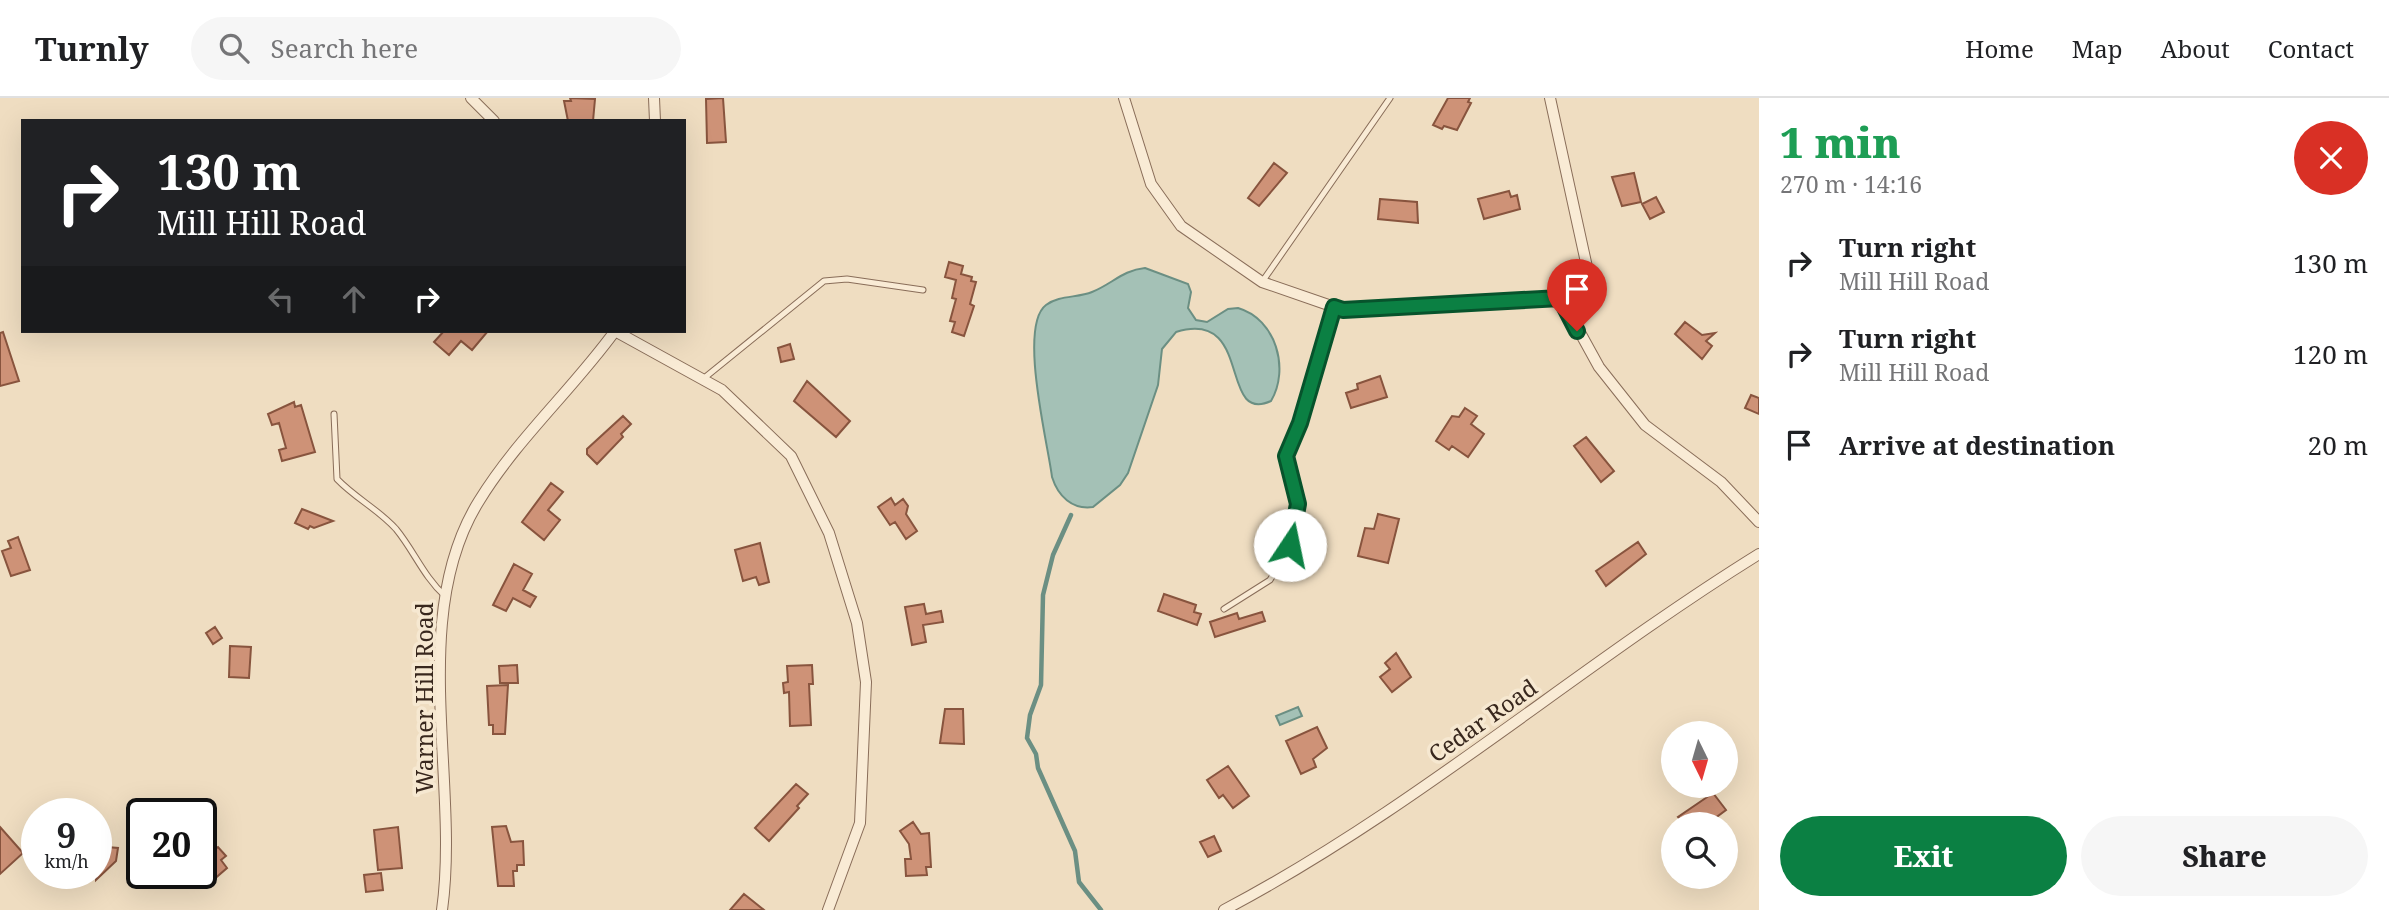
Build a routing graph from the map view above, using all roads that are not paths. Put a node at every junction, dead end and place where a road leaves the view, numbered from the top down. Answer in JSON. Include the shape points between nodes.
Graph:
{"nodes":[{"id":1,"x":471,"y":98,"type":"edge"},
{"id":2,"x":654,"y":98,"type":"edge"},
{"id":3,"x":1124,"y":98,"type":"edge"},
{"id":4,"x":1390,"y":98,"type":"edge"},
{"id":5,"x":1550,"y":98,"type":"edge"},
{"id":6,"x":492,"y":119,"type":"edge"},
{"id":7,"x":655,"y":119,"type":"edge"},
{"id":8,"x":1262,"y":282,"type":"junction"},
{"id":9,"x":923,"y":290,"type":"dead end"},
{"id":10,"x":1560,"y":298,"type":"junction"},
{"id":11,"x":1334,"y":307,"type":"junction"},
{"id":12,"x":614,"y":333,"type":"edge"},
{"id":13,"x":619,"y":333,"type":"edge"},
{"id":14,"x":703,"y":379,"type":"junction"},
{"id":15,"x":334,"y":414,"type":"dead end"},
{"id":16,"x":1759,"y":522,"type":"edge"},
{"id":17,"x":1759,"y":554,"type":"edge"},
{"id":18,"x":445,"y":596,"type":"junction"},
{"id":19,"x":1224,"y":610,"type":"dead end"},
{"id":20,"x":829,"y":909,"type":"edge"},
{"id":21,"x":442,"y":910,"type":"edge"},
{"id":22,"x":1224,"y":910,"type":"edge"}],
"edges":[{"from":1,"to":6,"type":"street"},
{"from":2,"to":7,"type":"street"},
{"from":3,"to":8,"type":"street","via":[[1151,184],[1181,226]]},
{"from":4,"to":8,"type":"lane"},
{"from":5,"to":10,"type":"street","via":[[1587,267],[1579,285]]},
{"from":8,"to":11,"type":"street"},
{"from":9,"to":14,"type":"lane","via":[[847,279],[824,281]]},
{"from":10,"to":11,"type":"street"},
{"from":10,"to":16,"type":"street","via":[[1599,367],[1645,425],[1721,482]]},
{"from":11,"to":19,"type":"lane","via":[[1286,456],[1298,504],[1290,545],[1270,580]]},
{"from":12,"to":18,"type":"street","name":"Warner Hill Road","via":[[571,390],[522,441],[477,503],[455,556]]},
{"from":13,"to":14,"type":"street"},
{"from":14,"to":20,"type":"street","via":[[722,390],[791,456],[829,533],[857,623],[866,682],[860,823]]},
{"from":15,"to":18,"type":"lane","via":[[337,479],[397,530],[432,585]]},
{"from":17,"to":22,"type":"street","name":"Cedar Road","via":[[1693,595],[1475,754],[1291,875]]},
{"from":18,"to":21,"type":"street","name":"Warner Hill Road","via":[[441,612],[442,717],[448,867]]}]}
